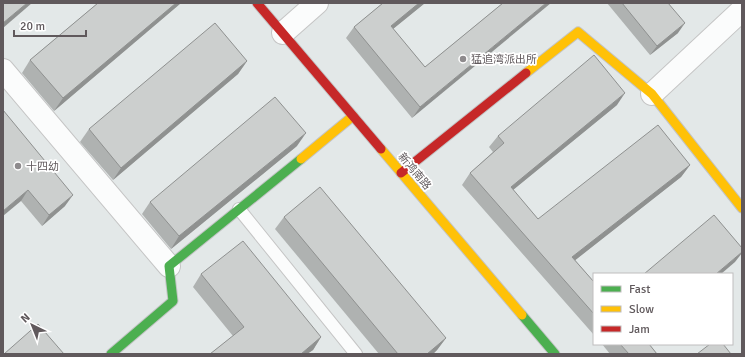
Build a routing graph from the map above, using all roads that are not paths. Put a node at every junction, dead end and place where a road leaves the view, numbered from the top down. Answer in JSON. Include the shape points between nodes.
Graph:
{"nodes":[{"id":1,"x":257,"y":3,"type":"edge"},
{"id":2,"x":317,"y":3,"type":"edge"},
{"id":3,"x":742,"y":10,"type":"edge"},
{"id":4,"x":283,"y":33,"type":"junction"},
{"id":5,"x":3,"y":70,"type":"edge"},
{"id":6,"x":652,"y":94,"type":"junction"},
{"id":7,"x":353,"y":116,"type":"junction"},
{"id":8,"x":401,"y":173,"type":"junction"},
{"id":9,"x":742,"y":208,"type":"edge"},
{"id":10,"x":239,"y":209,"type":"junction"},
{"id":11,"x":169,"y":266,"type":"junction"},
{"id":12,"x":111,"y":354,"type":"edge"},
{"id":13,"x":356,"y":354,"type":"edge"},
{"id":14,"x":555,"y":354,"type":"edge"}],
"edges":[{"from":1,"to":4,"type":"street","name":"新鸿南路"},
{"from":2,"to":4,"type":"street"},
{"from":3,"to":6,"type":"street"},
{"from":4,"to":7,"type":"street","name":"新鸿南路"},
{"from":5,"to":11,"type":"street"},
{"from":6,"to":8,"type":"street","via":[[578,32]]},
{"from":6,"to":9,"type":"street"},
{"from":7,"to":8,"type":"street","name":"新鸿南路"},
{"from":7,"to":10,"type":"street"},
{"from":8,"to":14,"type":"street","name":"新鸿南路"},
{"from":10,"to":11,"type":"street"},
{"from":10,"to":13,"type":"lane"},
{"from":11,"to":12,"type":"street","via":[[173,301]]}]}
